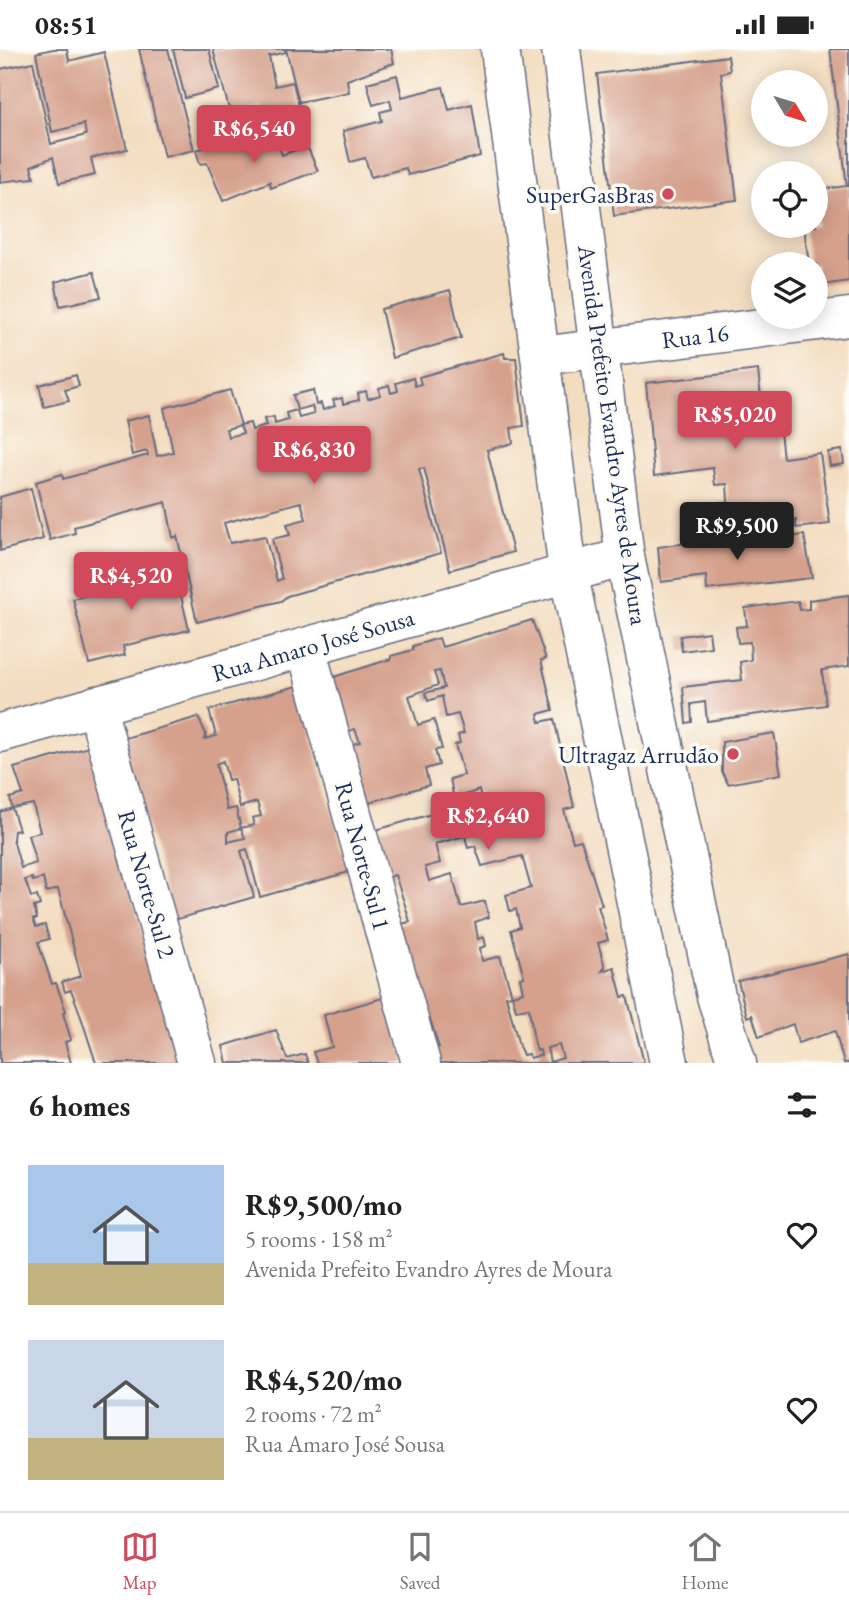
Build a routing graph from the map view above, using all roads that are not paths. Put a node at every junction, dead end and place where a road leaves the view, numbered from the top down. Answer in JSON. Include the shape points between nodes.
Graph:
{"nodes":[{"id":1,"x":500,"y":49,"type":"edge"},
{"id":2,"x":561,"y":49,"type":"edge"},
{"id":3,"x":849,"y":317,"type":"edge"},
{"id":4,"x":600,"y":348,"type":"junction"},
{"id":5,"x":541,"y":356,"type":"junction"},
{"id":6,"x":625,"y":557,"type":"junction"},
{"id":7,"x":568,"y":571,"type":"junction"},
{"id":8,"x":306,"y":648,"type":"junction"},
{"id":9,"x":96,"y":705,"type":"junction"},
{"id":10,"x":0,"y":733,"type":"edge"},
{"id":11,"x":197,"y":1063,"type":"edge"},
{"id":12,"x":421,"y":1063,"type":"edge"},
{"id":13,"x":669,"y":1063,"type":"edge"},
{"id":14,"x":737,"y":1063,"type":"edge"}],
"edges":[{"from":1,"to":5,"type":"street"},
{"from":2,"to":4,"type":"street","name":"Avenida Prefeito Evandro Ayres de Moura"},
{"from":3,"to":4,"type":"street","name":"Rua 16"},
{"from":4,"to":5,"type":"street","name":"Rua 16"},
{"from":4,"to":6,"type":"street","name":"Avenida Prefeito Evandro Ayres de Moura"},
{"from":5,"to":7,"type":"street"},
{"from":6,"to":7,"type":"street","name":"Rua Amaro José Sousa"},
{"from":6,"to":14,"type":"street","name":"Avenida Prefeito Evandro Ayres de Moura","via":[[716,996]]},
{"from":7,"to":8,"type":"street","name":"Rua Amaro José Sousa"},
{"from":7,"to":13,"type":"street"},
{"from":8,"to":9,"type":"street","name":"Rua Amaro José Sousa"},
{"from":8,"to":12,"type":"street","name":"Rua Norte-Sul 1"},
{"from":9,"to":10,"type":"street","name":"Rua Amaro José Sousa"},
{"from":9,"to":11,"type":"street","name":"Rua Norte-Sul 2"}]}
